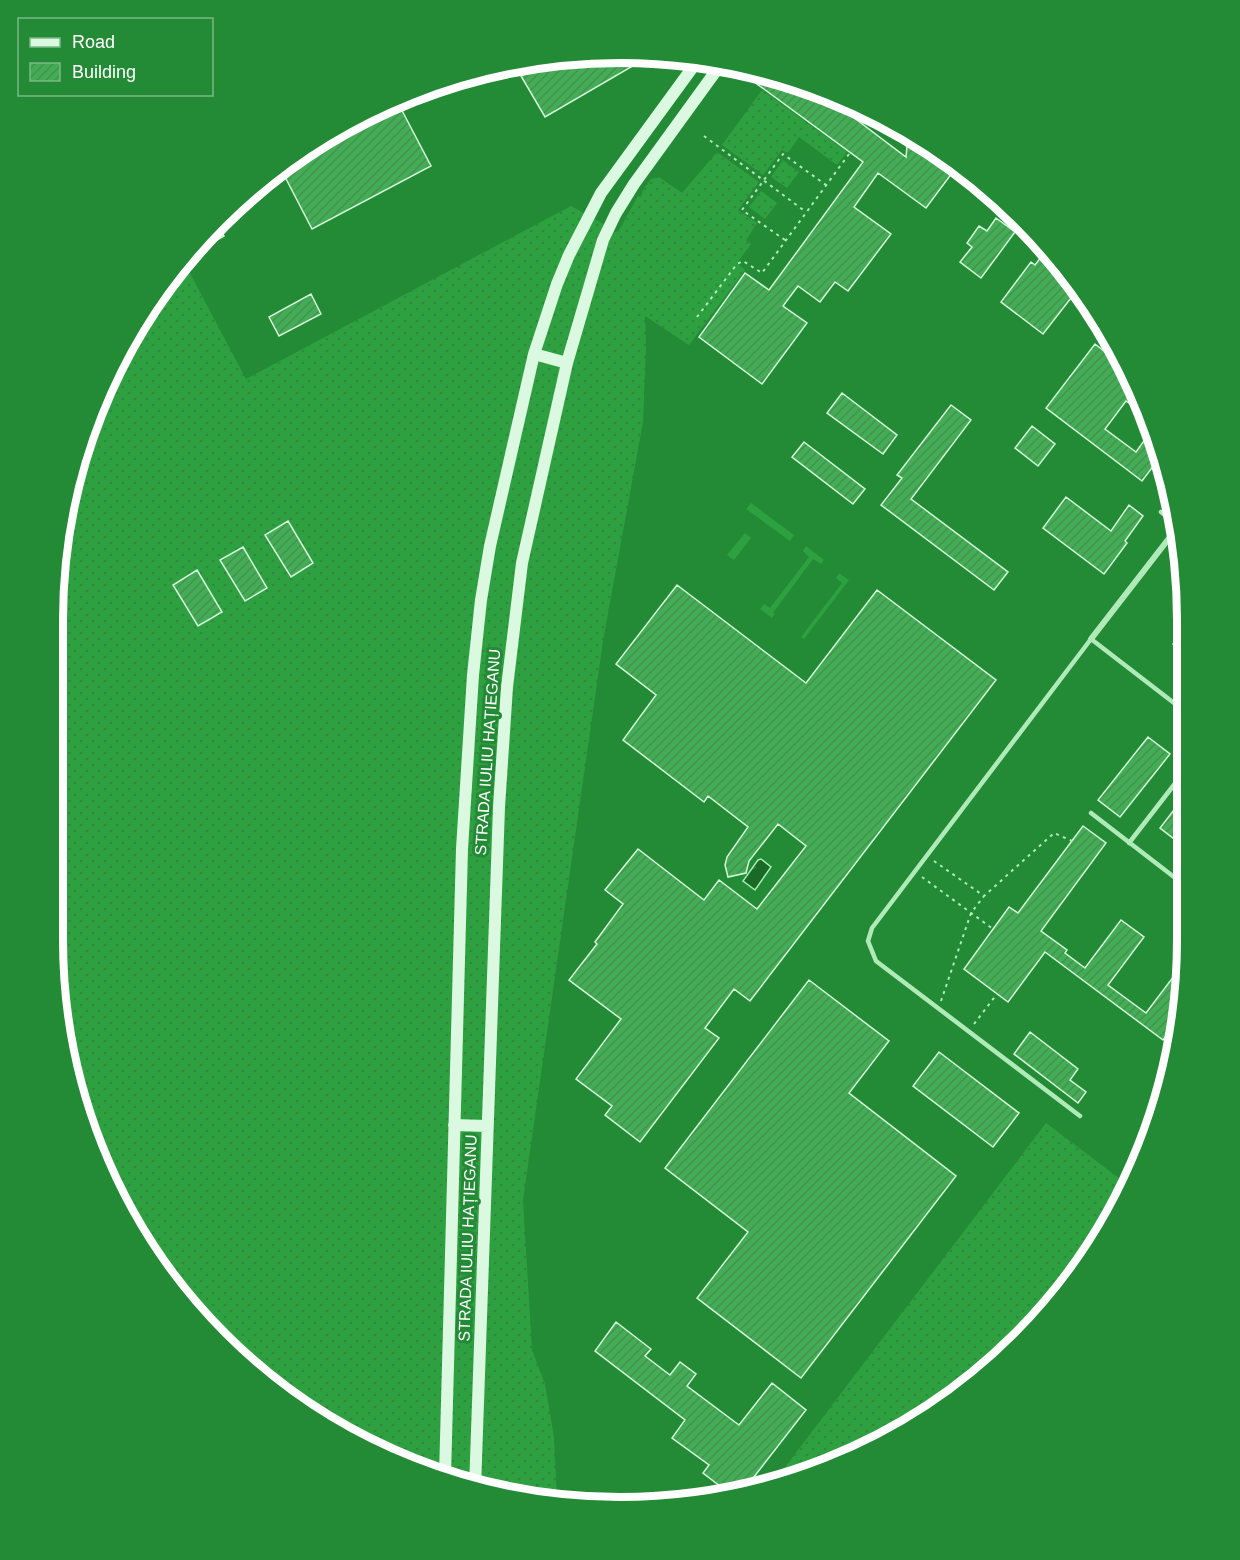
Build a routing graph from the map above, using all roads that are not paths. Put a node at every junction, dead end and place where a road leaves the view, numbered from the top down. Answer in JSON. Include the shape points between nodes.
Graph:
{"nodes":[{"id":1,"x":692,"y":68,"type":"edge"},
{"id":2,"x":715,"y":72,"type":"edge"},
{"id":3,"x":534,"y":354,"type":"junction"},
{"id":4,"x":567,"y":363,"type":"junction"},
{"id":5,"x":1161,"y":512,"type":"dead end"},
{"id":6,"x":1167,"y":517,"type":"edge"},
{"id":7,"x":1170,"y":535,"type":"edge"},
{"id":8,"x":1091,"y":639,"type":"junction"},
{"id":9,"x":1177,"y":705,"type":"edge"},
{"id":10,"x":1177,"y":781,"type":"edge"},
{"id":11,"x":1091,"y":813,"type":"dead end"},
{"id":12,"x":1129,"y":843,"type":"junction"},
{"id":13,"x":1177,"y":879,"type":"edge"},
{"id":14,"x":1080,"y":1116,"type":"dead end"},
{"id":15,"x":454,"y":1125,"type":"junction"},
{"id":16,"x":487,"y":1126,"type":"junction"},
{"id":17,"x":445,"y":1468,"type":"edge"},
{"id":18,"x":475,"y":1478,"type":"edge"}],
"edges":[{"from":1,"to":3,"type":"main road","name":"STRADA IULIU HAȚIEGANU","via":[[594,205],[557,285]]},
{"from":2,"to":4,"type":"main road","name":"STRADA IULIU HAȚIEGANU","via":[[644,169],[611,222],[599,250]]},
{"from":3,"to":4,"type":"main road"},
{"from":3,"to":15,"type":"main road","name":"STRADA IULIU HAȚIEGANU","via":[[499,501],[476,635],[462,849]]},
{"from":4,"to":16,"type":"main road","name":"STRADA IULIU HAȚIEGANU","via":[[529,527],[511,642],[499,818]]},
{"from":5,"to":6,"type":"lane"},
{"from":7,"to":8,"type":"street"},
{"from":8,"to":9,"type":"lane"},
{"from":8,"to":14,"type":"lane","via":[[872,928],[868,941],[876,961]]},
{"from":10,"to":12,"type":"lane"},
{"from":11,"to":12,"type":"lane"},
{"from":12,"to":13,"type":"lane"},
{"from":15,"to":16,"type":"main road"},
{"from":15,"to":17,"type":"main road","name":"STRADA IULIU HAȚIEGANU"},
{"from":16,"to":18,"type":"main road","name":"STRADA IULIU HAȚIEGANU"}]}
